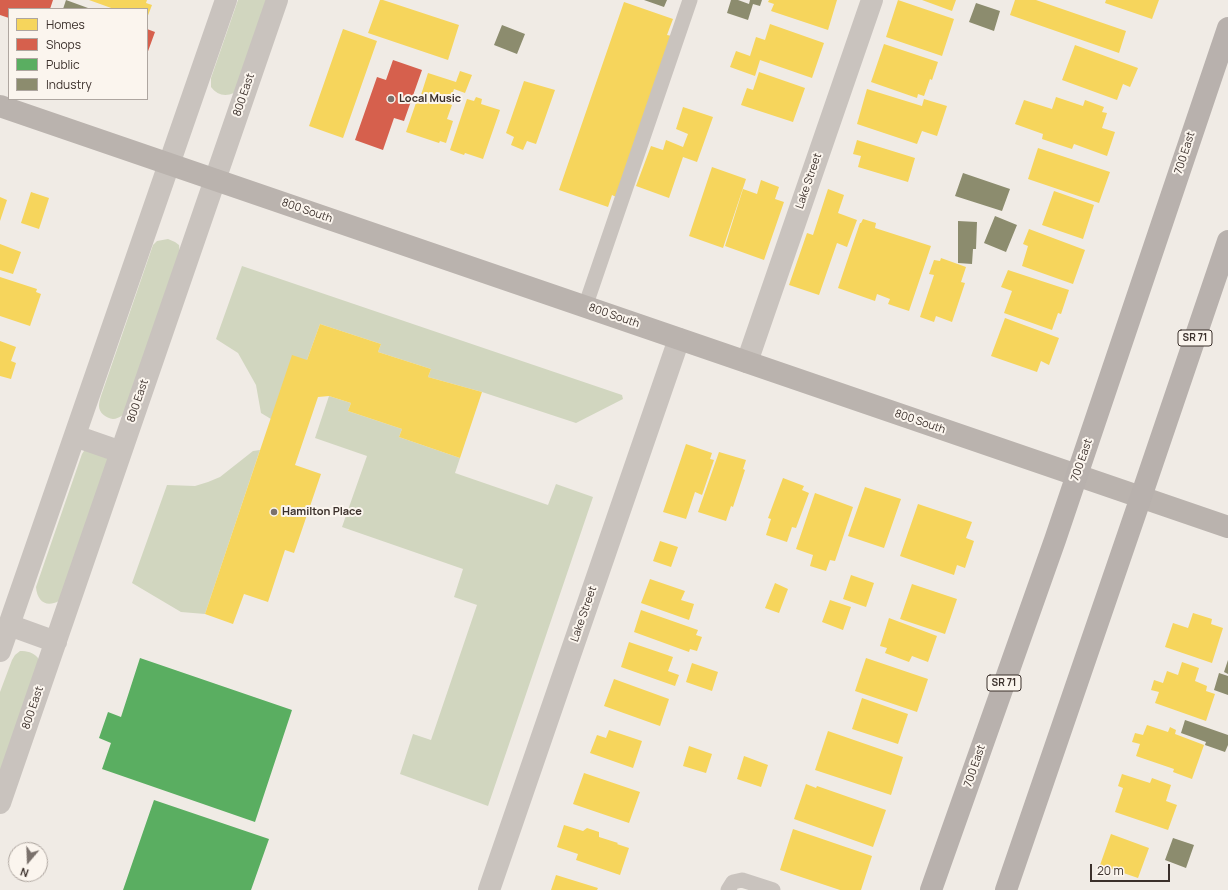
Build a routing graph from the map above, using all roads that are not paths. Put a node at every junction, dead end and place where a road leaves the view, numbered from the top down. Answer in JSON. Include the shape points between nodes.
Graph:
{"nodes":[{"id":1,"x":226,"y":0,"type":"edge"},
{"id":2,"x":277,"y":0,"type":"edge"},
{"id":3,"x":690,"y":0,"type":"edge"},
{"id":4,"x":872,"y":0,"type":"edge"},
{"id":5,"x":1228,"y":28,"type":"edge"},
{"id":6,"x":0,"y":106,"type":"edge"},
{"id":7,"x":169,"y":164,"type":"junction"},
{"id":8,"x":214,"y":180,"type":"junction"},
{"id":9,"x":1228,"y":241,"type":"edge"},
{"id":10,"x":585,"y":307,"type":"junction"},
{"id":11,"x":679,"y":339,"type":"junction"},
{"id":12,"x":747,"y":362,"type":"junction"},
{"id":13,"x":75,"y":436,"type":"junction"},
{"id":14,"x":121,"y":452,"type":"junction"},
{"id":15,"x":1077,"y":475,"type":"junction"},
{"id":16,"x":1142,"y":497,"type":"junction"},
{"id":17,"x":1228,"y":527,"type":"edge"},
{"id":18,"x":5,"y":624,"type":"edge"},
{"id":19,"x":56,"y":642,"type":"junction"},
{"id":20,"x":0,"y":651,"type":"edge"},
{"id":21,"x":0,"y":803,"type":"edge"},
{"id":22,"x":489,"y":890,"type":"edge"},
{"id":23,"x":728,"y":890,"type":"edge"},
{"id":24,"x":773,"y":890,"type":"edge"},
{"id":25,"x":931,"y":890,"type":"edge"},
{"id":26,"x":1006,"y":890,"type":"edge"}],
"edges":[{"from":1,"to":7,"type":"street"},
{"from":2,"to":8,"type":"street","name":"800 East"},
{"from":3,"to":10,"type":"lane"},
{"from":4,"to":12,"type":"street","name":"Lake Street"},
{"from":5,"to":15,"type":"main road","name":"700 East","number":"SR 71"},
{"from":6,"to":7,"type":"main road","name":"800 South"},
{"from":7,"to":8,"type":"main road","name":"800 South"},
{"from":7,"to":13,"type":"street"},
{"from":8,"to":10,"type":"main road","name":"800 South"},
{"from":8,"to":14,"type":"street","name":"800 East"},
{"from":9,"to":16,"type":"main road","number":"SR 71"},
{"from":10,"to":11,"type":"main road","name":"800 South"},
{"from":11,"to":12,"type":"main road","name":"800 South"},
{"from":11,"to":22,"type":"street","name":"Lake Street"},
{"from":12,"to":15,"type":"main road","name":"800 South"},
{"from":13,"to":14,"type":"street"},
{"from":13,"to":18,"type":"street"},
{"from":14,"to":19,"type":"street","name":"800 East"},
{"from":15,"to":16,"type":"main road","name":"800 South"},
{"from":15,"to":25,"type":"main road","name":"700 East","number":"SR 71"},
{"from":16,"to":17,"type":"main road","name":"800 South"},
{"from":16,"to":26,"type":"main road","number":"SR 71"},
{"from":18,"to":19,"type":"street"},
{"from":18,"to":20,"type":"street"},
{"from":19,"to":21,"type":"street","name":"800 East"},
{"from":23,"to":24,"type":"lane","via":[[733,882],[742,880]]}]}
